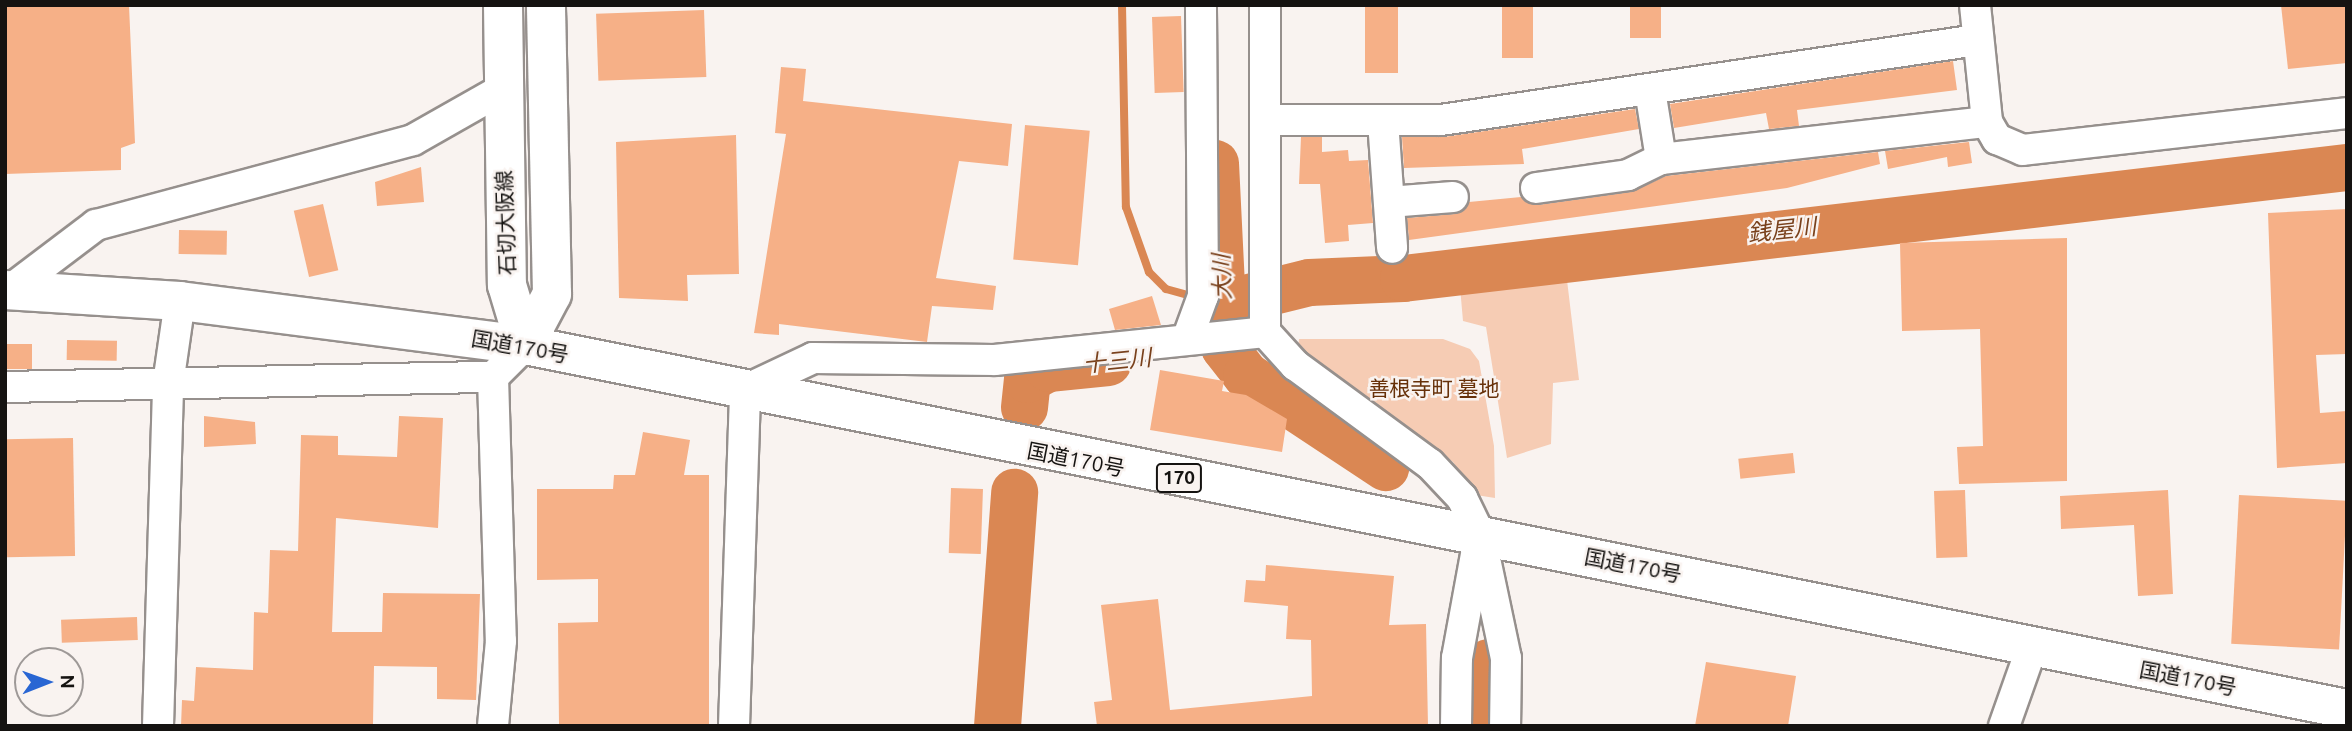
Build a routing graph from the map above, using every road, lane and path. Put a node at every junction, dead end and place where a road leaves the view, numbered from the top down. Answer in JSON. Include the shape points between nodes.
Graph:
{"nodes":[{"id":1,"x":502,"y":5,"type":"edge"},
{"id":2,"x":546,"y":5,"type":"edge"},
{"id":3,"x":1201,"y":5,"type":"edge"},
{"id":4,"x":1265,"y":5,"type":"edge"},
{"id":5,"x":1975,"y":5,"type":"edge"},
{"id":6,"x":1977,"y":40,"type":"junction"},
{"id":7,"x":502,"y":90,"type":"junction"},
{"id":8,"x":1650,"y":90,"type":"junction"},
{"id":9,"x":2347,"y":113,"type":"edge"},
{"id":10,"x":1267,"y":120,"type":"junction"},
{"id":11,"x":1383,"y":121,"type":"junction"},
{"id":12,"x":1987,"y":122,"type":"junction"},
{"id":13,"x":1661,"y":159,"type":"junction"},
{"id":14,"x":1536,"y":188,"type":"dead end"},
{"id":15,"x":1452,"y":197,"type":"dead end"},
{"id":16,"x":1389,"y":202,"type":"junction"},
{"id":17,"x":1392,"y":248,"type":"dead end"},
{"id":18,"x":8,"y":290,"type":"edge"},
{"id":19,"x":180,"y":301,"type":"junction"},
{"id":20,"x":1262,"y":328,"type":"junction"},
{"id":21,"x":1195,"y":337,"type":"junction"},
{"id":22,"x":524,"y":345,"type":"junction"},
{"id":23,"x":493,"y":377,"type":"junction"},
{"id":24,"x":168,"y":384,"type":"junction"},
{"id":25,"x":5,"y":387,"type":"edge"},
{"id":26,"x":745,"y":390,"type":"junction"},
{"id":27,"x":1480,"y":534,"type":"junction"},
{"id":28,"x":2032,"y":647,"type":"junction"},
{"id":29,"x":2347,"y":709,"type":"edge"},
{"id":30,"x":158,"y":726,"type":"edge"},
{"id":31,"x":493,"y":726,"type":"edge"},
{"id":32,"x":734,"y":726,"type":"edge"},
{"id":33,"x":1456,"y":726,"type":"edge"},
{"id":34,"x":1505,"y":726,"type":"edge"},
{"id":35,"x":2004,"y":726,"type":"edge"}],
"edges":[{"from":1,"to":7,"type":"main road","name":"石切大阪線"},
{"from":2,"to":22,"type":"main road","via":[[552,294]]},
{"from":3,"to":21,"type":"street","via":[[1203,296]]},
{"from":4,"to":10,"type":"street"},
{"from":5,"to":6,"type":"street"},
{"from":6,"to":8,"type":"street"},
{"from":6,"to":12,"type":"street"},
{"from":7,"to":18,"type":"street","via":[[413,140],[96,225]]},
{"from":7,"to":22,"type":"main road","name":"石切大阪線","via":[[507,285]]},
{"from":8,"to":11,"type":"street","via":[[1441,120]]},
{"from":8,"to":13,"type":"street"},
{"from":9,"to":12,"type":"street","via":[[2023,150],[1997,139]]},
{"from":10,"to":11,"type":"street"},
{"from":10,"to":20,"type":"street"},
{"from":11,"to":16,"type":"street"},
{"from":12,"to":13,"type":"street"},
{"from":13,"to":14,"type":"street","via":[[1628,175]]},
{"from":15,"to":16,"type":"street"},
{"from":16,"to":17,"type":"street"},
{"from":18,"to":19,"type":"main road","name":"国道170号","number":"170"},
{"from":19,"to":22,"type":"main road","name":"国道170号","number":"170"},
{"from":19,"to":24,"type":"street"},
{"from":20,"to":21,"type":"street"},
{"from":20,"to":27,"type":"street","via":[[1295,365],[1430,464],[1462,498]]},
{"from":21,"to":26,"type":"street","via":[[995,360],[813,358]]},
{"from":22,"to":23,"type":"street"},
{"from":22,"to":26,"type":"main road","name":"国道170号","number":"170"},
{"from":23,"to":24,"type":"street"},
{"from":23,"to":31,"type":"street","via":[[501,641]]},
{"from":24,"to":25,"type":"street"},
{"from":24,"to":30,"type":"street"},
{"from":26,"to":27,"type":"main road","name":"国道170号","number":"170"},
{"from":26,"to":32,"type":"street"},
{"from":27,"to":28,"type":"main road","name":"国道170号","number":"170"},
{"from":27,"to":33,"type":"street","via":[[1457,658]]},
{"from":27,"to":34,"type":"street","via":[[1506,658]]},
{"from":28,"to":29,"type":"main road","name":"国道170号","number":"170"},
{"from":28,"to":35,"type":"street"}]}
